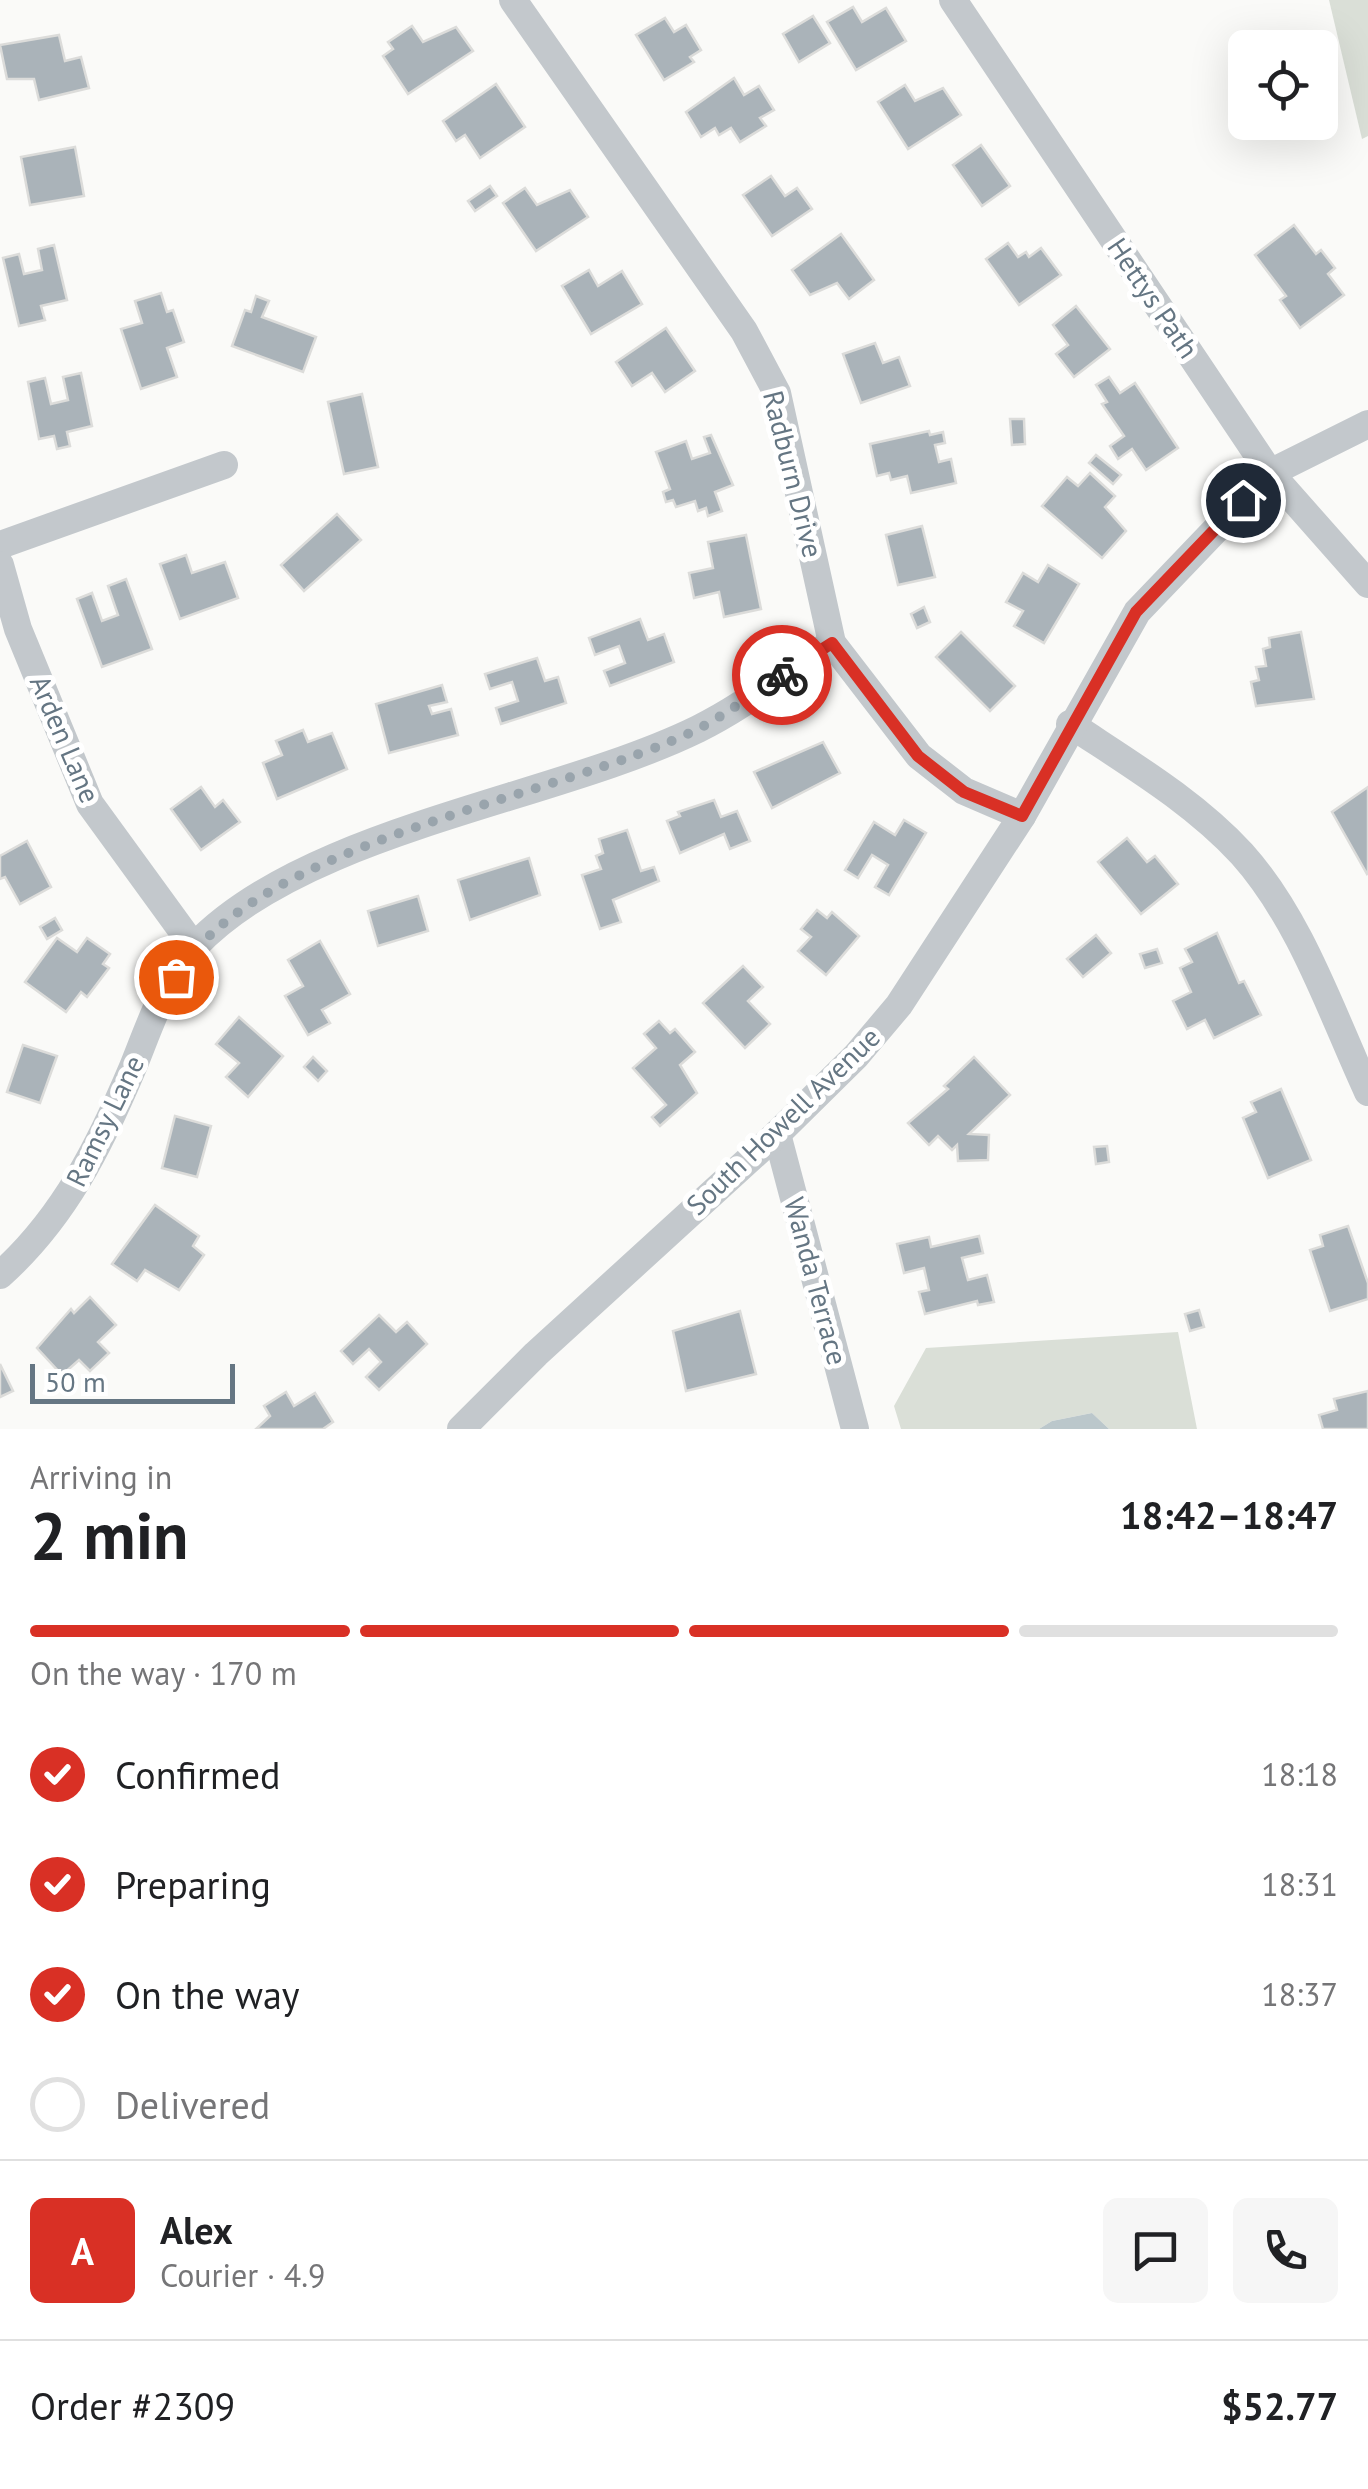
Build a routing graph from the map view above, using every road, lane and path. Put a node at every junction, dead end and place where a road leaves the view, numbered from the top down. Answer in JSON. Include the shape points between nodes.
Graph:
{"nodes":[{"id":1,"x":513,"y":0,"type":"edge"},
{"id":2,"x":953,"y":0,"type":"edge"},
{"id":3,"x":1368,"y":424,"type":"edge"},
{"id":4,"x":224,"y":466,"type":"dead end"},
{"id":5,"x":1270,"y":473,"type":"junction"},
{"id":6,"x":0,"y":545,"type":"edge"},
{"id":7,"x":0,"y":565,"type":"edge"},
{"id":8,"x":1368,"y":584,"type":"edge"},
{"id":9,"x":832,"y":643,"type":"junction"},
{"id":10,"x":1070,"y":724,"type":"junction"},
{"id":11,"x":1022,"y":816,"type":"junction"},
{"id":12,"x":194,"y":947,"type":"junction"},
{"id":13,"x":1368,"y":1092,"type":"edge"},
{"id":14,"x":777,"y":1134,"type":"junction"},
{"id":15,"x":0,"y":1275,"type":"edge"},
{"id":16,"x":461,"y":1429,"type":"edge"},
{"id":17,"x":854,"y":1429,"type":"edge"}],
"edges":[{"from":1,"to":9,"type":"street","name":"Radburn Drive","via":[[744,331],[777,393]]},
{"from":2,"to":5,"type":"street","name":"Hettys Path"},
{"from":3,"to":5,"type":"street","name":"South Howell Avenue"},
{"from":4,"to":6,"type":"street"},
{"from":5,"to":8,"type":"street","name":"Hettys Path"},
{"from":5,"to":10,"type":"street","name":"South Howell Avenue","via":[[1136,612]]},
{"from":7,"to":12,"type":"street","name":"Arden Lane","via":[[18,628],[90,804]]},
{"from":9,"to":11,"type":"street","name":"Radburn Drive","via":[[918,756],[964,792]]},
{"from":9,"to":12,"type":"street","name":"Ramsy Lane","via":[[698,728],[344,853],[258,897]]},
{"from":10,"to":11,"type":"street","name":"South Howell Avenue"},
{"from":10,"to":13,"type":"street","via":[[1184,800],[1243,855],[1288,918]]},
{"from":11,"to":14,"type":"street","name":"South Howell Avenue","via":[[899,1005]]},
{"from":12,"to":15,"type":"street","name":"Ramsy Lane","via":[[157,1008],[72,1194]]},
{"from":14,"to":16,"type":"street","name":"South Howell Avenue"},
{"from":14,"to":17,"type":"street","name":"Wanda Terrace"}]}
